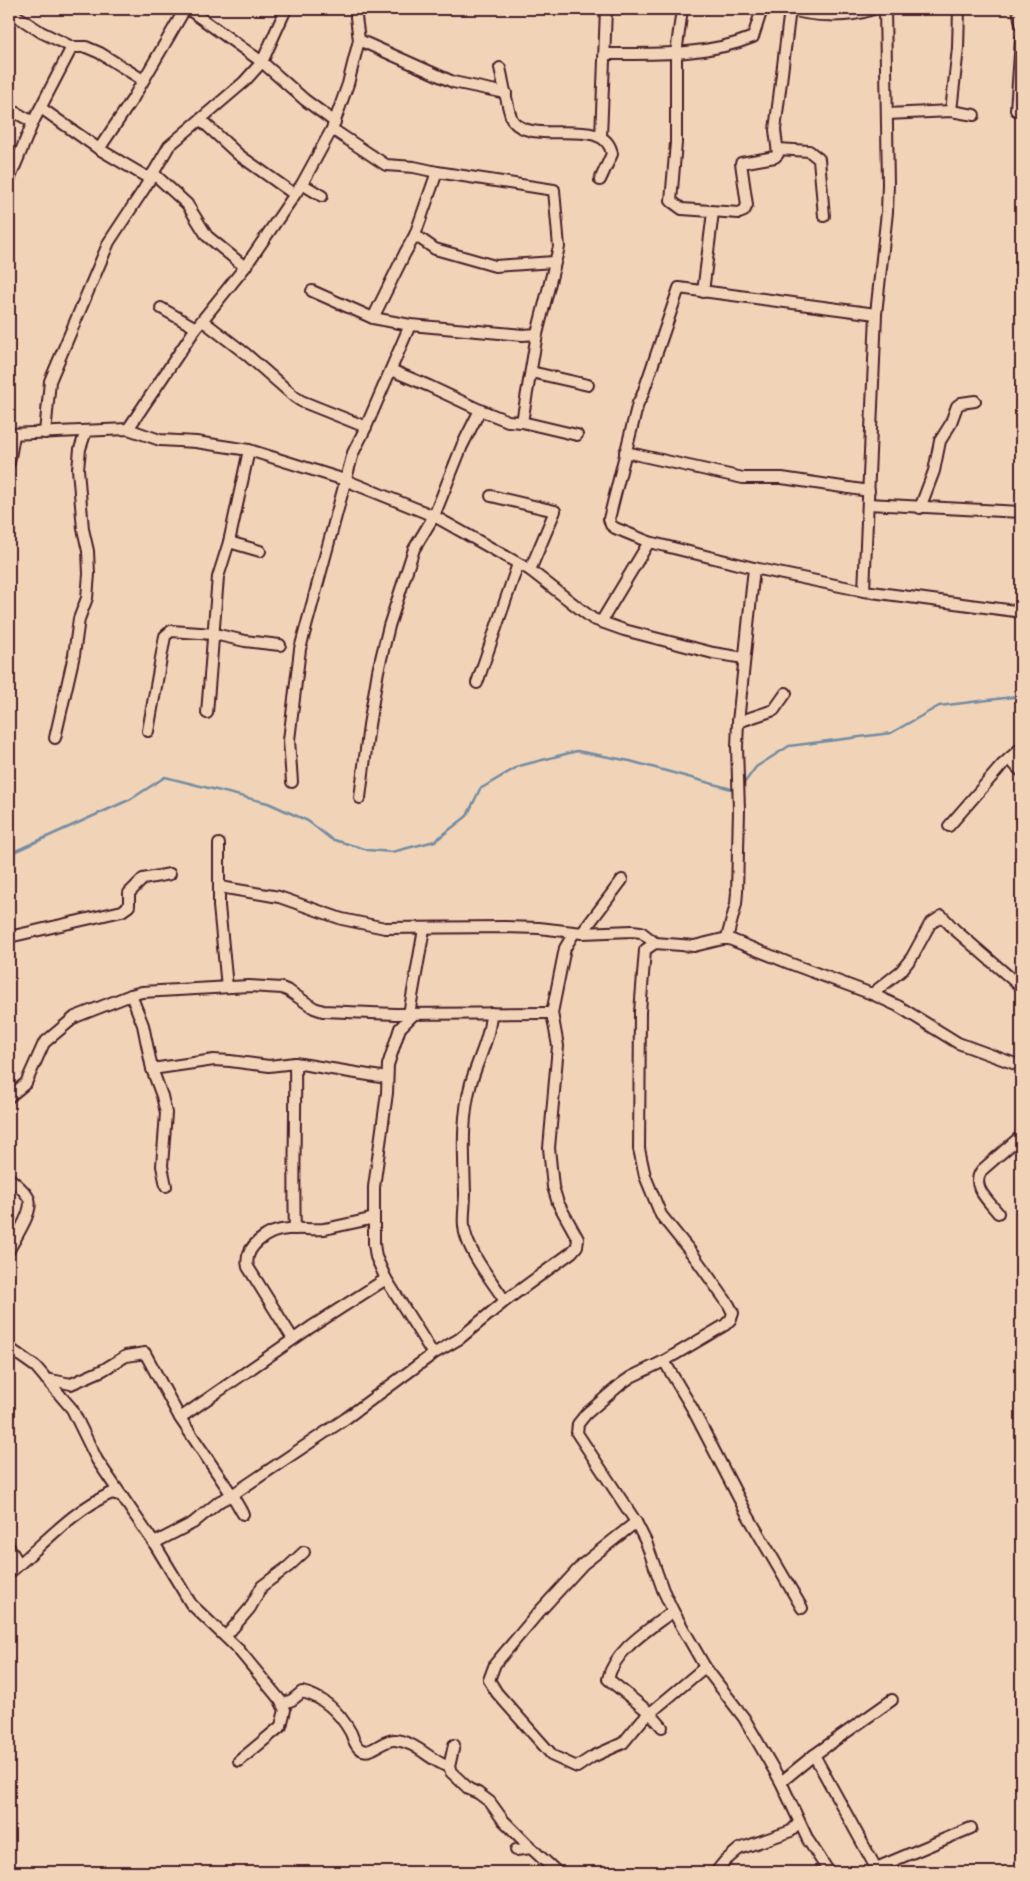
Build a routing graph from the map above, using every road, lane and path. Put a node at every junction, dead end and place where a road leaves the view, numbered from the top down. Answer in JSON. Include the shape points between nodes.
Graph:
{"nodes":[{"id":1,"x":189,"y":9,"type":"edge"},
{"id":2,"x":286,"y":9,"type":"edge"},
{"id":3,"x":358,"y":9,"type":"edge"},
{"id":4,"x":606,"y":9,"type":"edge"},
{"id":5,"x":682,"y":9,"type":"edge"},
{"id":6,"x":762,"y":9,"type":"edge"},
{"id":7,"x":790,"y":9,"type":"edge"},
{"id":8,"x":873,"y":9,"type":"edge"},
{"id":9,"x":885,"y":9,"type":"edge"},
{"id":10,"x":959,"y":9,"type":"edge"},
{"id":11,"x":1018,"y":9,"type":"edge"},
{"id":12,"x":9,"y":10,"type":"edge"},
{"id":13,"x":1021,"y":24,"type":"edge"},
{"id":14,"x":359,"y":40,"type":"junction"},
{"id":15,"x":1021,"y":40,"type":"edge"},
{"id":16,"x":72,"y":48,"type":"junction"},
{"id":17,"x":605,"y":54,"type":"junction"},
{"id":18,"x":676,"y":54,"type":"junction"},
{"id":19,"x":262,"y":62,"type":"junction"},
{"id":20,"x":500,"y":68,"type":"dead end"},
{"id":21,"x":143,"y":80,"type":"junction"},
{"id":22,"x":1020,"y":84,"type":"edge"},
{"id":23,"x":506,"y":93,"type":"junction"},
{"id":24,"x":41,"y":108,"type":"junction"},
{"id":25,"x":9,"y":109,"type":"edge"},
{"id":26,"x":1016,"y":110,"type":"dead end"},
{"id":27,"x":951,"y":111,"type":"junction"},
{"id":28,"x":887,"y":114,"type":"junction"},
{"id":29,"x":974,"y":115,"type":"dead end"},
{"id":30,"x":200,"y":120,"type":"junction"},
{"id":31,"x":33,"y":122,"type":"junction"},
{"id":32,"x":334,"y":125,"type":"junction"},
{"id":33,"x":601,"y":137,"type":"junction"},
{"id":34,"x":99,"y":149,"type":"junction"},
{"id":35,"x":778,"y":149,"type":"junction"},
{"id":36,"x":437,"y":172,"type":"junction"},
{"id":37,"x":152,"y":176,"type":"junction"},
{"id":38,"x":9,"y":180,"type":"edge"},
{"id":39,"x":600,"y":180,"type":"dead end"},
{"id":40,"x":302,"y":184,"type":"junction"},
{"id":41,"x":294,"y":194,"type":"junction"},
{"id":42,"x":322,"y":196,"type":"dead end"},
{"id":43,"x":713,"y":212,"type":"junction"},
{"id":44,"x":824,"y":216,"type":"dead end"},
{"id":45,"x":415,"y":235,"type":"junction"},
{"id":46,"x":554,"y":262,"type":"junction"},
{"id":47,"x":245,"y":267,"type":"junction"},
{"id":48,"x":312,"y":291,"type":"dead end"},
{"id":49,"x":703,"y":292,"type":"junction"},
{"id":50,"x":161,"y":308,"type":"dead end"},
{"id":51,"x":876,"y":314,"type":"junction"},
{"id":52,"x":373,"y":318,"type":"junction"},
{"id":53,"x":199,"y":325,"type":"junction"},
{"id":54,"x":410,"y":325,"type":"junction"},
{"id":55,"x":537,"y":334,"type":"junction"},
{"id":56,"x":391,"y":370,"type":"junction"},
{"id":57,"x":531,"y":372,"type":"junction"},
{"id":58,"x":588,"y":385,"type":"dead end"},
{"id":59,"x":975,"y":401,"type":"dead end"},
{"id":60,"x":480,"y":410,"type":"junction"},
{"id":61,"x":522,"y":422,"type":"junction"},
{"id":62,"x":366,"y":427,"type":"junction"},
{"id":63,"x":128,"y":429,"type":"junction"},
{"id":64,"x":86,"y":431,"type":"junction"},
{"id":65,"x":45,"y":433,"type":"junction"},
{"id":66,"x":12,"y":434,"type":"edge"},
{"id":67,"x":577,"y":435,"type":"dead end"},
{"id":68,"x":249,"y":450,"type":"junction"},
{"id":69,"x":625,"y":452,"type":"junction"},
{"id":70,"x":9,"y":463,"type":"edge"},
{"id":71,"x":345,"y":480,"type":"junction"},
{"id":72,"x":869,"y":491,"type":"junction"},
{"id":73,"x":491,"y":496,"type":"dead end"},
{"id":74,"x":868,"y":504,"type":"junction"},
{"id":75,"x":920,"y":508,"type":"junction"},
{"id":76,"x":1021,"y":512,"type":"edge"},
{"id":77,"x":434,"y":516,"type":"junction"},
{"id":78,"x":228,"y":542,"type":"junction"},
{"id":79,"x":649,"y":542,"type":"junction"},
{"id":80,"x":260,"y":551,"type":"dead end"},
{"id":81,"x":518,"y":564,"type":"junction"},
{"id":82,"x":754,"y":568,"type":"junction"},
{"id":83,"x":530,"y":570,"type":"junction"},
{"id":84,"x":864,"y":591,"type":"junction"},
{"id":85,"x":1021,"y":614,"type":"edge"},
{"id":86,"x":601,"y":622,"type":"junction"},
{"id":87,"x":214,"y":634,"type":"junction"},
{"id":88,"x":280,"y":645,"type":"dead end"},
{"id":89,"x":744,"y":658,"type":"junction"},
{"id":90,"x":477,"y":683,"type":"dead end"},
{"id":91,"x":786,"y":693,"type":"dead end"},
{"id":92,"x":207,"y":713,"type":"dead end"},
{"id":93,"x":738,"y":722,"type":"junction"},
{"id":94,"x":148,"y":731,"type":"dead end"},
{"id":95,"x":55,"y":738,"type":"dead end"},
{"id":96,"x":1021,"y":748,"type":"edge"},
{"id":97,"x":1009,"y":759,"type":"junction"},
{"id":98,"x":1021,"y":771,"type":"edge"},
{"id":99,"x":292,"y":782,"type":"dead end"},
{"id":100,"x":360,"y":798,"type":"dead end"},
{"id":101,"x":949,"y":826,"type":"dead end"},
{"id":102,"x":219,"y":844,"type":"dead end"},
{"id":103,"x":170,"y":874,"type":"dead end"},
{"id":104,"x":622,"y":880,"type":"dead end"},
{"id":105,"x":220,"y":887,"type":"junction"},
{"id":106,"x":424,"y":929,"type":"junction"},
{"id":107,"x":578,"y":933,"type":"junction"},
{"id":108,"x":9,"y":937,"type":"edge"},
{"id":109,"x":727,"y":938,"type":"junction"},
{"id":110,"x":655,"y":943,"type":"junction"},
{"id":111,"x":1021,"y":986,"type":"edge"},
{"id":112,"x":226,"y":987,"type":"junction"},
{"id":113,"x":872,"y":994,"type":"junction"},
{"id":114,"x":131,"y":995,"type":"junction"},
{"id":115,"x":491,"y":1013,"type":"junction"},
{"id":116,"x":552,"y":1013,"type":"junction"},
{"id":117,"x":394,"y":1014,"type":"junction"},
{"id":118,"x":412,"y":1014,"type":"junction"},
{"id":119,"x":400,"y":1028,"type":"junction"},
{"id":120,"x":295,"y":1063,"type":"junction"},
{"id":121,"x":1021,"y":1066,"type":"edge"},
{"id":122,"x":152,"y":1069,"type":"junction"},
{"id":123,"x":387,"y":1078,"type":"junction"},
{"id":124,"x":9,"y":1097,"type":"edge"},
{"id":125,"x":1021,"y":1136,"type":"edge"},
{"id":126,"x":9,"y":1178,"type":"edge"},
{"id":127,"x":166,"y":1186,"type":"dead end"},
{"id":128,"x":998,"y":1213,"type":"dead end"},
{"id":129,"x":374,"y":1218,"type":"junction"},
{"id":130,"x":295,"y":1229,"type":"junction"},
{"id":131,"x":9,"y":1250,"type":"edge"},
{"id":132,"x":386,"y":1279,"type":"junction"},
{"id":133,"x":505,"y":1301,"type":"junction"},
{"id":134,"x":293,"y":1339,"type":"junction"},
{"id":135,"x":9,"y":1348,"type":"edge"},
{"id":136,"x":433,"y":1354,"type":"junction"},
{"id":137,"x":664,"y":1361,"type":"junction"},
{"id":138,"x":46,"y":1379,"type":"junction"},
{"id":139,"x":180,"y":1418,"type":"junction"},
{"id":140,"x":117,"y":1495,"type":"junction"},
{"id":141,"x":232,"y":1495,"type":"junction"},
{"id":142,"x":243,"y":1514,"type":"dead end"},
{"id":143,"x":636,"y":1522,"type":"junction"},
{"id":144,"x":154,"y":1543,"type":"junction"},
{"id":145,"x":9,"y":1547,"type":"edge"},
{"id":146,"x":304,"y":1552,"type":"dead end"},
{"id":147,"x":19,"y":1564,"type":"junction"},
{"id":148,"x":9,"y":1573,"type":"edge"},
{"id":149,"x":802,"y":1608,"type":"dead end"},
{"id":150,"x":673,"y":1611,"type":"junction"},
{"id":151,"x":226,"y":1636,"type":"junction"},
{"id":152,"x":705,"y":1667,"type":"junction"},
{"id":153,"x":892,"y":1700,"type":"dead end"},
{"id":154,"x":282,"y":1704,"type":"junction"},
{"id":155,"x":650,"y":1713,"type":"junction"},
{"id":156,"x":662,"y":1727,"type":"dead end"},
{"id":157,"x":454,"y":1745,"type":"dead end"},
{"id":158,"x":814,"y":1755,"type":"junction"},
{"id":159,"x":239,"y":1761,"type":"dead end"},
{"id":160,"x":449,"y":1767,"type":"junction"},
{"id":161,"x":780,"y":1782,"type":"junction"},
{"id":162,"x":799,"y":1823,"type":"junction"},
{"id":163,"x":971,"y":1828,"type":"dead end"},
{"id":164,"x":531,"y":1848,"type":"junction"},
{"id":165,"x":516,"y":1850,"type":"dead end"},
{"id":166,"x":557,"y":1872,"type":"edge"},
{"id":167,"x":716,"y":1872,"type":"edge"},
{"id":168,"x":829,"y":1872,"type":"edge"}],
"edges":[{"from":1,"to":19,"type":"street"},
{"from":1,"to":21,"type":"street"},
{"from":2,"to":19,"type":"street"},
{"from":3,"to":14,"type":"street"},
{"from":4,"to":17,"type":"street"},
{"from":5,"to":18,"type":"street"},
{"from":6,"to":18,"type":"street","via":[[753,37],[736,44]]},
{"from":7,"to":8,"type":"street","via":[[814,14],[853,15]]},
{"from":7,"to":35,"type":"street","via":[[775,130]]},
{"from":9,"to":28,"type":"street"},
{"from":10,"to":27,"type":"street"},
{"from":11,"to":13,"type":"street"},
{"from":12,"to":16,"type":"street"},
{"from":14,"to":23,"type":"street","via":[[454,82]]},
{"from":14,"to":32,"type":"street"},
{"from":15,"to":22,"type":"street"},
{"from":16,"to":21,"type":"street","via":[[86,47],[100,52]]},
{"from":16,"to":24,"type":"street"},
{"from":17,"to":18,"type":"street"},
{"from":17,"to":33,"type":"street"},
{"from":18,"to":43,"type":"street","via":[[676,143],[671,200],[682,209]]},
{"from":19,"to":30,"type":"street"},
{"from":19,"to":32,"type":"street"},
{"from":20,"to":23,"type":"street"},
{"from":21,"to":34,"type":"street"},
{"from":22,"to":26,"type":"street"},
{"from":23,"to":33,"type":"street","via":[[514,123],[524,128]]},
{"from":24,"to":31,"type":"street"},
{"from":24,"to":34,"type":"street"},
{"from":25,"to":31,"type":"street"},
{"from":27,"to":28,"type":"street"},
{"from":27,"to":29,"type":"street"},
{"from":28,"to":51,"type":"street","via":[[887,212]]},
{"from":30,"to":37,"type":"street","via":[[169,146]]},
{"from":30,"to":41,"type":"street","via":[[238,155]]},
{"from":31,"to":38,"type":"street"},
{"from":32,"to":36,"type":"street","via":[[386,165]]},
{"from":32,"to":40,"type":"street"},
{"from":33,"to":39,"type":"street","via":[[608,143],[612,154]]},
{"from":34,"to":37,"type":"street"},
{"from":35,"to":43,"type":"street","via":[[775,157],[741,163],[747,205],[744,211]]},
{"from":35,"to":44,"type":"street","via":[[809,150],[819,160]]},
{"from":36,"to":45,"type":"street"},
{"from":36,"to":46,"type":"street","via":[[554,190],[559,247]]},
{"from":37,"to":47,"type":"street","via":[[187,204],[207,236]]},
{"from":37,"to":65,"type":"street","via":[[109,242],[50,381]]},
{"from":40,"to":41,"type":"street"},
{"from":40,"to":42,"type":"street"},
{"from":41,"to":47,"type":"street"},
{"from":43,"to":49,"type":"street"},
{"from":45,"to":46,"type":"street","via":[[435,249],[495,266]]},
{"from":45,"to":52,"type":"street"},
{"from":46,"to":55,"type":"street"},
{"from":47,"to":53,"type":"street"},
{"from":48,"to":52,"type":"street"},
{"from":49,"to":51,"type":"street"},
{"from":49,"to":69,"type":"street","via":[[679,288],[638,403]]},
{"from":50,"to":53,"type":"street"},
{"from":51,"to":72,"type":"street"},
{"from":52,"to":54,"type":"street"},
{"from":53,"to":62,"type":"street","via":[[246,354],[301,402]]},
{"from":53,"to":63,"type":"street"},
{"from":54,"to":55,"type":"street"},
{"from":54,"to":56,"type":"street"},
{"from":55,"to":57,"type":"street"},
{"from":56,"to":60,"type":"street"},
{"from":56,"to":62,"type":"street"},
{"from":57,"to":58,"type":"street"},
{"from":57,"to":61,"type":"street"},
{"from":59,"to":75,"type":"street","via":[[957,406],[940,441],[934,471]]},
{"from":60,"to":61,"type":"street","via":[[508,421]]},
{"from":60,"to":77,"type":"street"},
{"from":61,"to":67,"type":"street"},
{"from":62,"to":71,"type":"street"},
{"from":63,"to":64,"type":"street"},
{"from":63,"to":68,"type":"street","via":[[160,440]]},
{"from":64,"to":65,"type":"street"},
{"from":64,"to":95,"type":"street","via":[[78,469],[88,551],[87,598],[79,619]]},
{"from":65,"to":66,"type":"street"},
{"from":66,"to":70,"type":"street"},
{"from":68,"to":71,"type":"street"},
{"from":68,"to":78,"type":"street"},
{"from":69,"to":72,"type":"street","via":[[743,478],[782,478]]},
{"from":69,"to":79,"type":"street","via":[[609,519],[615,528]]},
{"from":71,"to":77,"type":"street"},
{"from":71,"to":99,"type":"street","via":[[300,649],[289,740]]},
{"from":72,"to":74,"type":"street"},
{"from":73,"to":83,"type":"street","via":[[555,511]]},
{"from":74,"to":75,"type":"street"},
{"from":74,"to":84,"type":"street"},
{"from":75,"to":76,"type":"street"},
{"from":77,"to":81,"type":"street"},
{"from":77,"to":100,"type":"street","via":[[414,549],[389,626],[371,716]]},
{"from":78,"to":80,"type":"street"},
{"from":78,"to":87,"type":"street","via":[[218,576]]},
{"from":79,"to":82,"type":"street"},
{"from":79,"to":86,"type":"street"},
{"from":81,"to":83,"type":"street"},
{"from":81,"to":90,"type":"street"},
{"from":82,"to":84,"type":"street"},
{"from":82,"to":89,"type":"street"},
{"from":83,"to":86,"type":"street"},
{"from":84,"to":85,"type":"street"},
{"from":86,"to":89,"type":"street","via":[[713,653]]},
{"from":87,"to":88,"type":"street"},
{"from":87,"to":92,"type":"street"},
{"from":87,"to":94,"type":"street","via":[[171,631],[165,636]]},
{"from":89,"to":93,"type":"street"},
{"from":91,"to":93,"type":"street","via":[[774,710]]},
{"from":93,"to":109,"type":"street","via":[[737,892]]},
{"from":96,"to":97,"type":"street"},
{"from":97,"to":98,"type":"street"},
{"from":97,"to":101,"type":"street"},
{"from":102,"to":105,"type":"street"},
{"from":103,"to":108,"type":"street","via":[[143,879],[129,893],[129,906],[122,911]]},
{"from":104,"to":107,"type":"street"},
{"from":105,"to":106,"type":"street","via":[[279,897],[342,919],[385,928]]},
{"from":105,"to":112,"type":"street"},
{"from":106,"to":107,"type":"street","via":[[504,927]]},
{"from":106,"to":118,"type":"street"},
{"from":107,"to":110,"type":"street","via":[[632,930],[641,932]]},
{"from":107,"to":116,"type":"street","via":[[565,948]]},
{"from":109,"to":110,"type":"street","via":[[694,946]]},
{"from":109,"to":113,"type":"street"},
{"from":110,"to":137,"type":"street","via":[[645,950],[644,956],[640,1012],[639,1149],[645,1176],[661,1216],[694,1256],[733,1313],[725,1325]]},
{"from":111,"to":113,"type":"street","via":[[942,916],[930,924],[901,971]]},
{"from":112,"to":114,"type":"street"},
{"from":112,"to":117,"type":"street","via":[[282,988],[323,1011]]},
{"from":113,"to":121,"type":"street","via":[[958,1042]]},
{"from":114,"to":122,"type":"street","via":[[144,1025]]},
{"from":114,"to":124,"type":"street","via":[[75,1016],[50,1036],[26,1083]]},
{"from":115,"to":116,"type":"street"},
{"from":115,"to":118,"type":"street"},
{"from":115,"to":133,"type":"street","via":[[490,1031],[471,1083],[463,1125],[463,1221],[471,1249]]},
{"from":116,"to":133,"type":"street","via":[[558,1046],[549,1148],[551,1169],[558,1203],[578,1240],[572,1252]]},
{"from":117,"to":118,"type":"street"},
{"from":117,"to":119,"type":"street"},
{"from":118,"to":119,"type":"street"},
{"from":119,"to":123,"type":"street"},
{"from":120,"to":122,"type":"street","via":[[263,1066],[214,1060]]},
{"from":120,"to":123,"type":"street"},
{"from":120,"to":130,"type":"street"},
{"from":122,"to":127,"type":"street","via":[[166,1113],[162,1166]]},
{"from":123,"to":129,"type":"street","via":[[374,1187]]},
{"from":125,"to":128,"type":"street","via":[[978,1176],[976,1183],[979,1189]]},
{"from":126,"to":131,"type":"street","via":[[29,1199],[29,1212]]},
{"from":129,"to":130,"type":"street","via":[[325,1229]]},
{"from":129,"to":132,"type":"street","via":[[376,1257]]},
{"from":130,"to":134,"type":"street","via":[[269,1234],[255,1245],[246,1260]]},
{"from":132,"to":134,"type":"street"},
{"from":132,"to":136,"type":"street"},
{"from":133,"to":136,"type":"street","via":[[459,1339]]},
{"from":134,"to":139,"type":"street"},
{"from":135,"to":138,"type":"street","via":[[36,1367]]},
{"from":136,"to":141,"type":"street","via":[[346,1419]]},
{"from":137,"to":143,"type":"street","via":[[621,1384],[578,1424],[577,1433],[583,1445]]},
{"from":137,"to":149,"type":"street"},
{"from":138,"to":139,"type":"street","via":[[71,1384],[126,1356],[145,1353]]},
{"from":138,"to":140,"type":"street","via":[[72,1409]]},
{"from":139,"to":141,"type":"street"},
{"from":140,"to":144,"type":"street"},
{"from":140,"to":147,"type":"street","via":[[93,1502]]},
{"from":141,"to":142,"type":"street"},
{"from":141,"to":144,"type":"street","via":[[193,1523]]},
{"from":143,"to":150,"type":"street"},
{"from":143,"to":155,"type":"street","via":[[584,1564],[539,1612],[495,1664],[489,1680],[553,1756],[577,1767],[623,1743]]},
{"from":144,"to":151,"type":"street","via":[[191,1604]]},
{"from":145,"to":147,"type":"street"},
{"from":146,"to":151,"type":"street","via":[[262,1586],[250,1608]]},
{"from":147,"to":148,"type":"street"},
{"from":150,"to":152,"type":"street"},
{"from":150,"to":155,"type":"street","via":[[633,1642],[611,1667],[608,1679]]},
{"from":151,"to":154,"type":"street"},
{"from":152,"to":155,"type":"street"},
{"from":152,"to":161,"type":"street","via":[[744,1718]]},
{"from":153,"to":158,"type":"street"},
{"from":154,"to":159,"type":"street","via":[[285,1710],[281,1726]]},
{"from":154,"to":160,"type":"street","via":[[302,1692],[318,1697],[341,1717],[357,1747],[370,1750],[393,1740],[412,1744]]},
{"from":155,"to":156,"type":"street"},
{"from":157,"to":160,"type":"street"},
{"from":158,"to":161,"type":"street"},
{"from":158,"to":163,"type":"street","via":[[876,1868]]},
{"from":160,"to":164,"type":"street","via":[[460,1782],[490,1802]]},
{"from":161,"to":162,"type":"street"},
{"from":162,"to":167,"type":"street","via":[[791,1831],[739,1849]]},
{"from":162,"to":168,"type":"street"},
{"from":164,"to":165,"type":"street"},
{"from":164,"to":166,"type":"street"}]}
